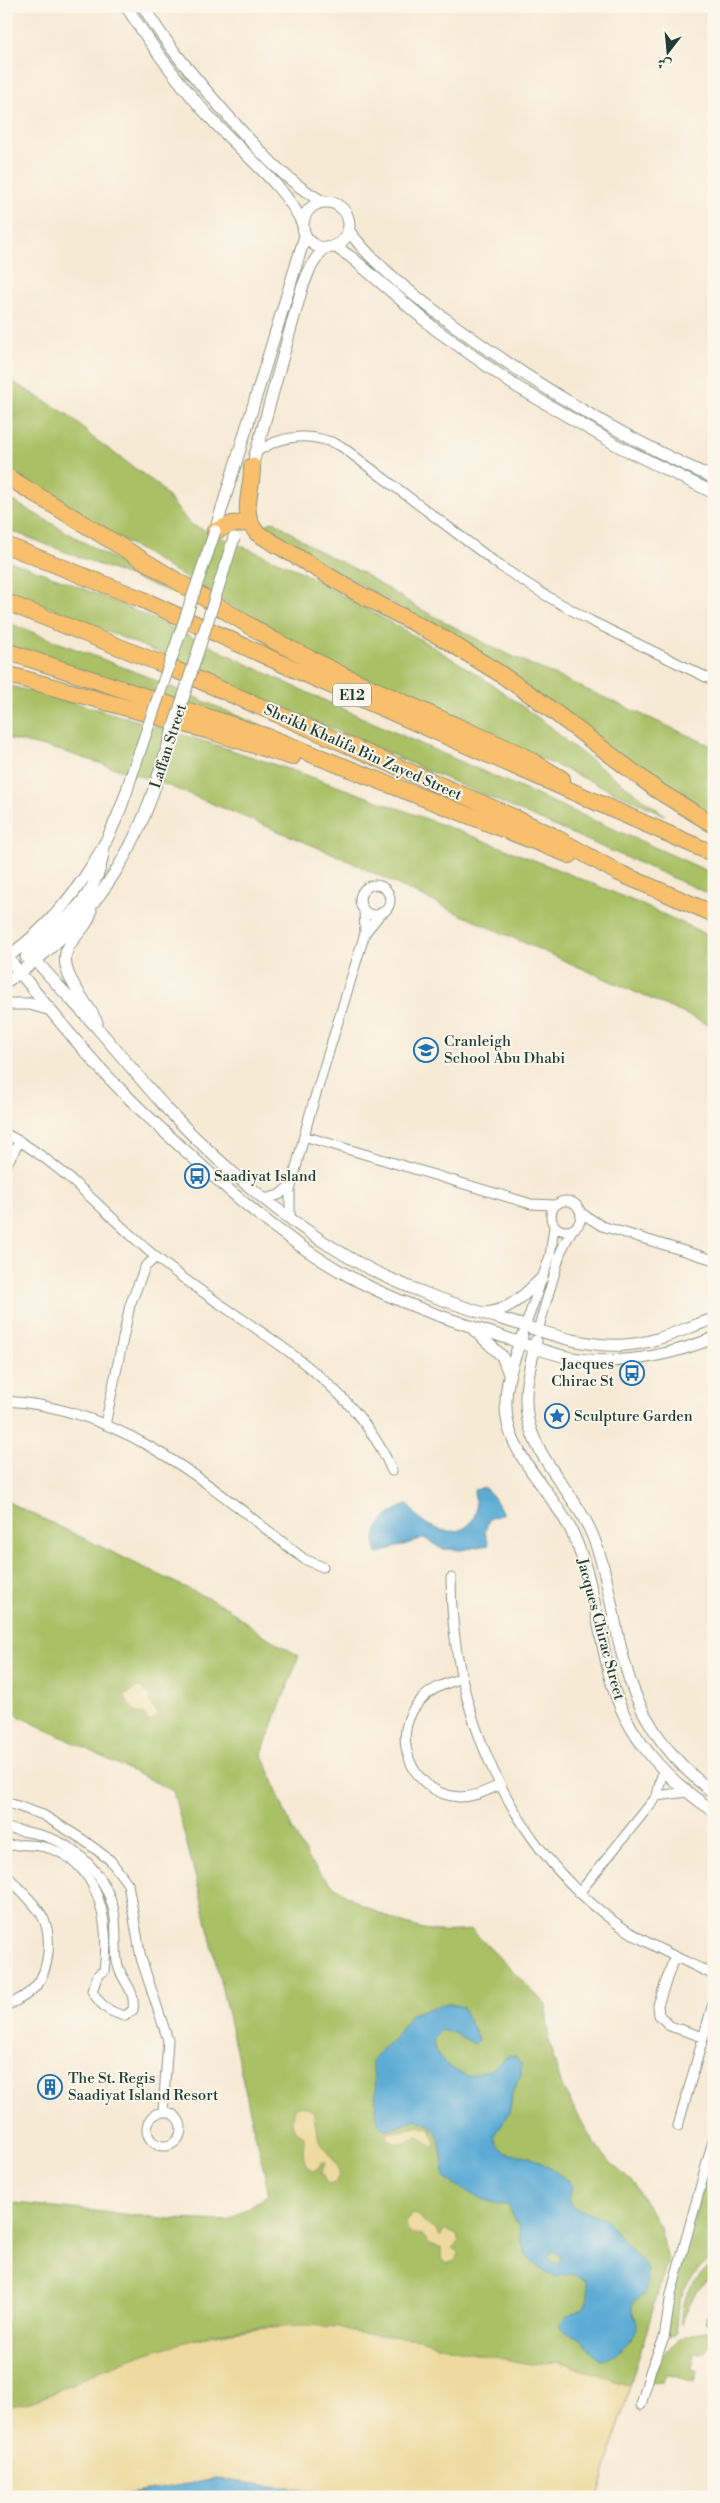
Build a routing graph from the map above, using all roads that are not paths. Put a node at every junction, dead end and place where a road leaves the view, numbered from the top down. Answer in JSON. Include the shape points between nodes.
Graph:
{"nodes":[{"id":1,"x":126,"y":6,"type":"edge"},
{"id":2,"x":143,"y":6,"type":"edge"},
{"id":3,"x":323,"y":202,"type":"junction"},
{"id":4,"x":304,"y":230,"type":"junction"},
{"id":5,"x":348,"y":230,"type":"junction"},
{"id":6,"x":328,"y":247,"type":"junction"},
{"id":7,"x":253,"y":460,"type":"junction"},
{"id":8,"x":6,"y":476,"type":"edge"},
{"id":9,"x":714,"y":478,"type":"edge"},
{"id":10,"x":714,"y":493,"type":"edge"},
{"id":11,"x":240,"y":528,"type":"junction"},
{"id":12,"x":215,"y":531,"type":"junction"},
{"id":13,"x":6,"y":545,"type":"edge"},
{"id":14,"x":6,"y":602,"type":"edge"},
{"id":15,"x":6,"y":651,"type":"edge"},
{"id":16,"x":6,"y":674,"type":"edge"},
{"id":17,"x":714,"y":681,"type":"edge"},
{"id":18,"x":395,"y":787,"type":"junction"},
{"id":19,"x":590,"y":800,"type":"junction"},
{"id":20,"x":714,"y":825,"type":"edge"},
{"id":21,"x":714,"y":854,"type":"edge"},
{"id":22,"x":617,"y":872,"type":"junction"},
{"id":23,"x":91,"y":906,"type":"junction"},
{"id":24,"x":364,"y":910,"type":"junction"},
{"id":25,"x":382,"y":912,"type":"junction"},
{"id":26,"x":714,"y":914,"type":"edge"},
{"id":27,"x":365,"y":933,"type":"junction"},
{"id":28,"x":29,"y":953,"type":"junction"},
{"id":29,"x":7,"y":957,"type":"edge"},
{"id":30,"x":14,"y":972,"type":"edge"},
{"id":31,"x":6,"y":982,"type":"edge"},
{"id":32,"x":6,"y":1004,"type":"edge"},
{"id":33,"x":51,"y":1010,"type":"junction"},
{"id":34,"x":98,"y":1029,"type":"junction"},
{"id":35,"x":6,"y":1134,"type":"edge"},
{"id":36,"x":304,"y":1136,"type":"junction"},
{"id":37,"x":20,"y":1141,"type":"junction"},
{"id":38,"x":6,"y":1165,"type":"edge"},
{"id":39,"x":291,"y":1185,"type":"junction"},
{"id":40,"x":265,"y":1199,"type":"junction"},
{"id":41,"x":531,"y":1204,"type":"junction"},
{"id":42,"x":555,"y":1205,"type":"junction"},
{"id":43,"x":580,"y":1213,"type":"junction"},
{"id":44,"x":290,"y":1218,"type":"junction"},
{"id":45,"x":553,"y":1225,"type":"junction"},
{"id":46,"x":602,"y":1226,"type":"junction"},
{"id":47,"x":574,"y":1229,"type":"junction"},
{"id":48,"x":156,"y":1257,"type":"junction"},
{"id":49,"x":714,"y":1260,"type":"edge"},
{"id":50,"x":542,"y":1278,"type":"junction"},
{"id":51,"x":400,"y":1301,"type":"junction"},
{"id":52,"x":478,"y":1312,"type":"junction"},
{"id":53,"x":714,"y":1319,"type":"edge"},
{"id":54,"x":470,"y":1326,"type":"junction"},
{"id":55,"x":529,"y":1337,"type":"junction"},
{"id":56,"x":714,"y":1338,"type":"edge"},
{"id":57,"x":509,"y":1375,"type":"junction"},
{"id":58,"x":6,"y":1401,"type":"edge"},
{"id":59,"x":105,"y":1425,"type":"junction"},
{"id":60,"x":392,"y":1471,"type":"dead end"},
{"id":61,"x":323,"y":1567,"type":"dead end"},
{"id":62,"x":451,"y":1578,"type":"dead end"},
{"id":63,"x":462,"y":1678,"type":"junction"},
{"id":64,"x":663,"y":1770,"type":"junction"},
{"id":65,"x":500,"y":1785,"type":"junction"},
{"id":66,"x":687,"y":1792,"type":"junction"},
{"id":67,"x":714,"y":1793,"type":"edge"},
{"id":68,"x":657,"y":1796,"type":"junction"},
{"id":69,"x":6,"y":1802,"type":"edge"},
{"id":70,"x":714,"y":1811,"type":"edge"},
{"id":71,"x":6,"y":1828,"type":"edge"},
{"id":72,"x":6,"y":1832,"type":"edge"},
{"id":73,"x":6,"y":1846,"type":"edge"},
{"id":74,"x":6,"y":1873,"type":"edge"},
{"id":75,"x":579,"y":1893,"type":"junction"},
{"id":76,"x":674,"y":1958,"type":"junction"},
{"id":77,"x":104,"y":1971,"type":"junction"},
{"id":78,"x":120,"y":1974,"type":"junction"},
{"id":79,"x":714,"y":1975,"type":"edge"},
{"id":80,"x":714,"y":2000,"type":"edge"},
{"id":81,"x":6,"y":2006,"type":"edge"},
{"id":82,"x":703,"y":2037,"type":"junction"},
{"id":83,"x":162,"y":2112,"type":"dead end"},
{"id":84,"x":678,"y":2126,"type":"dead end"},
{"id":85,"x":714,"y":2136,"type":"edge"},
{"id":86,"x":641,"y":2405,"type":"dead end"}],
"edges":[{"from":1,"to":4,"type":"street","via":[[171,71],[214,122],[292,204]]},
{"from":2,"to":3,"type":"street","via":[[177,55],[243,133],[288,180]]},
{"from":3,"to":4,"type":"street","via":[[308,210]]},
{"from":3,"to":5,"type":"street","via":[[334,203],[343,210],[348,219]]},
{"from":4,"to":6,"type":"street","via":[[313,244]]},
{"from":4,"to":12,"type":"street","name":"Laffan Street"},
{"from":5,"to":6,"type":"street","via":[[343,240]]},
{"from":5,"to":9,"type":"street","via":[[375,261],[413,294],[503,360],[595,418]]},
{"from":6,"to":7,"type":"street","via":[[310,268],[302,288]]},
{"from":6,"to":10,"type":"street","via":[[351,257],[435,329],[514,385],[620,447]]},
{"from":7,"to":11,"type":"highway","via":[[246,510]]},
{"from":7,"to":17,"type":"street","via":[[273,442],[294,436],[316,437],[341,446],[500,566],[544,595]]},
{"from":8,"to":19,"type":"highway","via":[[273,640],[342,675],[522,755]]},
{"from":11,"to":12,"type":"highway"},
{"from":11,"to":20,"type":"highway","via":[[262,537],[354,592],[439,636],[505,677],[657,790]]},
{"from":11,"to":23,"type":"street","name":"Laffan Street","bridge":true,"via":[[155,786],[132,844]]},
{"from":12,"to":28,"type":"street","name":"Laffan Street","bridge":true,"via":[[120,811],[103,846],[71,895],[39,931]]},
{"from":13,"to":19,"type":"highway","number":"E12","via":[[142,599]]},
{"from":14,"to":22,"type":"highway","name":"Sheikh Khalifa Bin Zayed Street","via":[[162,664],[526,823]]},
{"from":15,"to":18,"type":"highway","via":[[220,720]]},
{"from":16,"to":18,"type":"highway"},
{"from":18,"to":22,"type":"highway"},
{"from":19,"to":21,"type":"highway","number":"E12"},
{"from":22,"to":26,"type":"highway","name":"Sheikh Khalifa Bin Zayed Street"},
{"from":23,"to":28,"type":"street","name":"Laffan Street"},
{"from":23,"to":34,"type":"street","via":[[87,924],[69,946],[66,957],[72,984],[92,1012]]},
{"from":24,"to":25,"type":"street","via":[[370,914]]},
{"from":24,"to":25,"type":"street","via":[[360,901],[363,890],[377,885],[389,895],[388,905]]},
{"from":24,"to":27,"type":"street"},
{"from":25,"to":27,"type":"street"},
{"from":27,"to":36,"type":"street"},
{"from":28,"to":29,"type":"street","name":"Laffan Street"},
{"from":28,"to":30,"type":"street","name":"Laffan Street"},
{"from":28,"to":30,"type":"street","via":[[23,955]]},
{"from":28,"to":34,"type":"street"},
{"from":29,"to":30,"type":"street"},
{"from":30,"to":31,"type":"street","name":"Laffan Street"},
{"from":30,"to":33,"type":"street"},
{"from":32,"to":33,"type":"street","via":[[30,1004]]},
{"from":33,"to":51,"type":"street","via":[[130,1100],[235,1196],[309,1253]]},
{"from":34,"to":40,"type":"street","via":[[182,1125]]},
{"from":35,"to":37,"type":"street"},
{"from":36,"to":39,"type":"street"},
{"from":36,"to":41,"type":"street"},
{"from":37,"to":38,"type":"street"},
{"from":37,"to":48,"type":"street"},
{"from":39,"to":40,"type":"street","via":[[279,1195]]},
{"from":39,"to":44,"type":"street"},
{"from":40,"to":44,"type":"street"},
{"from":41,"to":42,"type":"street"},
{"from":41,"to":45,"type":"street"},
{"from":42,"to":43,"type":"street","via":[[563,1201],[572,1202]]},
{"from":42,"to":45,"type":"street","via":[[550,1214]]},
{"from":43,"to":46,"type":"street"},
{"from":43,"to":47,"type":"street","via":[[580,1221]]},
{"from":44,"to":52,"type":"street","via":[[376,1272]]},
{"from":45,"to":47,"type":"street","via":[[561,1231]]},
{"from":45,"to":50,"type":"street","name":"Jacques Chirac Street","via":[[552,1250]]},
{"from":46,"to":47,"type":"street"},
{"from":46,"to":49,"type":"street"},
{"from":47,"to":55,"type":"street","name":"Jacques Chirac Street","via":[[561,1251]]},
{"from":48,"to":59,"type":"street","via":[[145,1267],[130,1305]]},
{"from":48,"to":60,"type":"street","via":[[328,1384],[382,1448]]},
{"from":50,"to":52,"type":"street","via":[[510,1306],[494,1312]]},
{"from":50,"to":55,"type":"street","name":"Jacques Chirac Street"},
{"from":51,"to":54,"type":"street"},
{"from":51,"to":55,"type":"street","via":[[426,1304]]},
{"from":52,"to":55,"type":"street"},
{"from":53,"to":55,"type":"street","via":[[662,1338],[625,1345]]},
{"from":54,"to":55,"type":"street"},
{"from":54,"to":57,"type":"street","via":[[498,1352]]},
{"from":55,"to":56,"type":"street","via":[[580,1359],[617,1360],[662,1354]]},
{"from":55,"to":57,"type":"street","name":"Jacques Chirac Street"},
{"from":55,"to":67,"type":"street","name":"Jacques Chirac Street","via":[[526,1408],[532,1431],[582,1512],[598,1550],[623,1660],[640,1708],[678,1763]]},
{"from":57,"to":64,"type":"street","name":"Jacques Chirac Street","via":[[506,1402],[514,1442],[556,1502],[576,1540],[590,1583],[615,1692],[634,1732]]},
{"from":58,"to":59,"type":"street","via":[[67,1410]]},
{"from":59,"to":61,"type":"street","via":[[148,1443],[192,1472],[304,1559]]},
{"from":62,"to":63,"type":"street","via":[[453,1628]]},
{"from":63,"to":65,"type":"street","via":[[471,1714]]},
{"from":63,"to":65,"type":"street","via":[[431,1691],[413,1710],[405,1734],[409,1761],[426,1784],[451,1796],[479,1794]]},
{"from":64,"to":66,"type":"street","name":"Jacques Chirac Street"},
{"from":64,"to":68,"type":"street"},
{"from":65,"to":75,"type":"street","via":[[536,1842]]},
{"from":66,"to":68,"type":"street"},
{"from":66,"to":70,"type":"street","name":"Jacques Chirac Street"},
{"from":68,"to":75,"type":"street"},
{"from":69,"to":83,"type":"street","via":[[43,1815],[82,1839],[110,1860],[128,1884],[141,1958],[168,2040]]},
{"from":71,"to":78,"type":"street","via":[[58,1841],[89,1864],[107,1892],[114,1912]]},
{"from":72,"to":73,"type":"street"},
{"from":73,"to":77,"type":"street","via":[[28,1843],[52,1848],[86,1873],[99,1898],[104,1921]]},
{"from":74,"to":81,"type":"street","via":[[42,1914],[48,1952],[43,1973],[35,1987]]},
{"from":75,"to":76,"type":"street","via":[[616,1923]]},
{"from":76,"to":79,"type":"street"},
{"from":76,"to":82,"type":"street","via":[[658,2005],[659,2015],[670,2026]]},
{"from":77,"to":78,"type":"street"},
{"from":77,"to":78,"type":"street","via":[[98,1975],[92,1991],[110,2012],[125,2016],[133,2010],[134,1998]]},
{"from":80,"to":82,"type":"street"},
{"from":82,"to":84,"type":"street"},
{"from":85,"to":86,"type":"street","via":[[671,2294],[664,2338]]}]}
